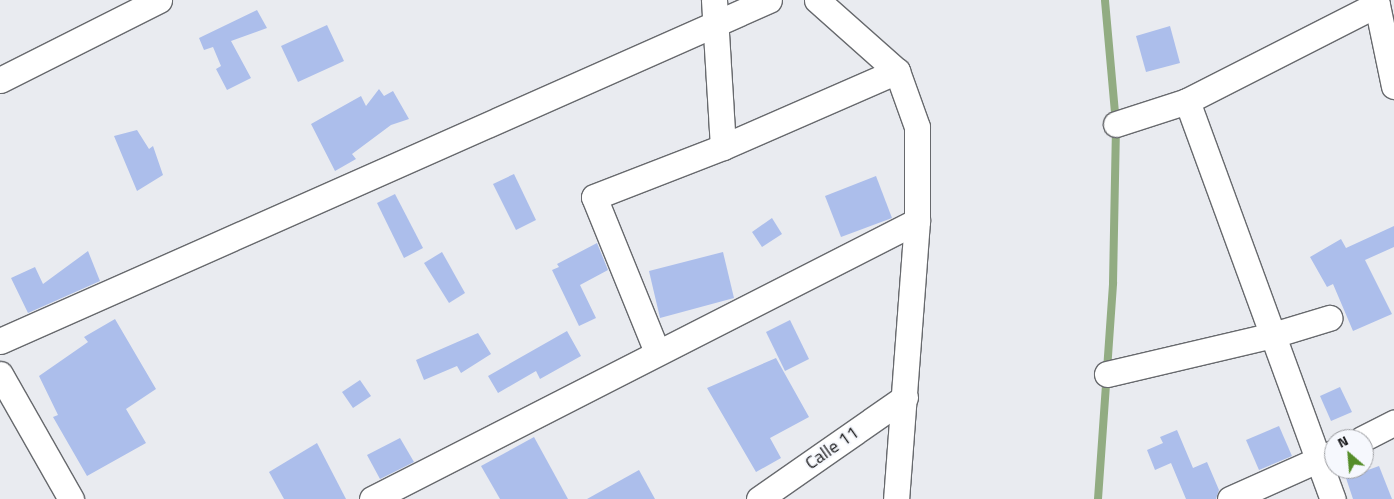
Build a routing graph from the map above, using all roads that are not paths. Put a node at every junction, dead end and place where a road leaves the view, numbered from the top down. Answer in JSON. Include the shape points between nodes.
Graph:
{"nodes":[{"id":1,"x":159,"y":0,"type":"edge"},
{"id":2,"x":714,"y":0,"type":"edge"},
{"id":3,"x":769,"y":0,"type":"edge"},
{"id":4,"x":817,"y":0,"type":"edge"},
{"id":5,"x":1376,"y":2,"type":"edge"},
{"id":6,"x":714,"y":26,"type":"junction"},
{"id":7,"x":897,"y":71,"type":"junction"},
{"id":8,"x":0,"y":80,"type":"edge"},
{"id":9,"x":1394,"y":86,"type":"edge"},
{"id":10,"x":1187,"y":101,"type":"junction"},
{"id":11,"x":1116,"y":124,"type":"dead end"},
{"id":12,"x":723,"y":147,"type":"junction"},
{"id":13,"x":917,"y":221,"type":"junction"},
{"id":14,"x":1328,"y":318,"type":"dead end"},
{"id":15,"x":1273,"y":335,"type":"junction"},
{"id":16,"x":0,"y":341,"type":"edge"},
{"id":17,"x":657,"y":352,"type":"junction"},
{"id":18,"x":0,"y":374,"type":"edge"},
{"id":19,"x":1107,"y":374,"type":"dead end"},
{"id":20,"x":905,"y":397,"type":"junction"},
{"id":21,"x":1394,"y":423,"type":"edge"},
{"id":22,"x":1374,"y":433,"type":"edge"},
{"id":23,"x":1324,"y":451,"type":"edge"},
{"id":24,"x":1324,"y":457,"type":"edge"},
{"id":25,"x":1329,"y":479,"type":"edge"},
{"id":26,"x":71,"y":499,"type":"edge"},
{"id":27,"x":372,"y":499,"type":"edge"},
{"id":28,"x":759,"y":499,"type":"edge"},
{"id":29,"x":896,"y":499,"type":"edge"},
{"id":30,"x":1230,"y":499,"type":"edge"},
{"id":31,"x":1332,"y":499,"type":"edge"}],
"edges":[{"from":1,"to":8,"type":"street"},
{"from":2,"to":6,"type":"street"},
{"from":3,"to":6,"type":"street"},
{"from":4,"to":7,"type":"street"},
{"from":5,"to":9,"type":"street"},
{"from":5,"to":10,"type":"street"},
{"from":6,"to":12,"type":"street"},
{"from":6,"to":16,"type":"street"},
{"from":7,"to":12,"type":"street"},
{"from":7,"to":13,"type":"street","via":[[918,127]]},
{"from":10,"to":11,"type":"street"},
{"from":10,"to":15,"type":"street"},
{"from":12,"to":17,"type":"street","via":[[594,197]]},
{"from":13,"to":17,"type":"street"},
{"from":13,"to":20,"type":"street"},
{"from":14,"to":15,"type":"street"},
{"from":15,"to":19,"type":"street"},
{"from":15,"to":23,"type":"street"},
{"from":17,"to":27,"type":"street"},
{"from":18,"to":26,"type":"street"},
{"from":20,"to":28,"type":"street","name":"Calle 11"},
{"from":20,"to":29,"type":"street"},
{"from":21,"to":22,"type":"street"},
{"from":24,"to":30,"type":"street"},
{"from":25,"to":31,"type":"street"}]}
